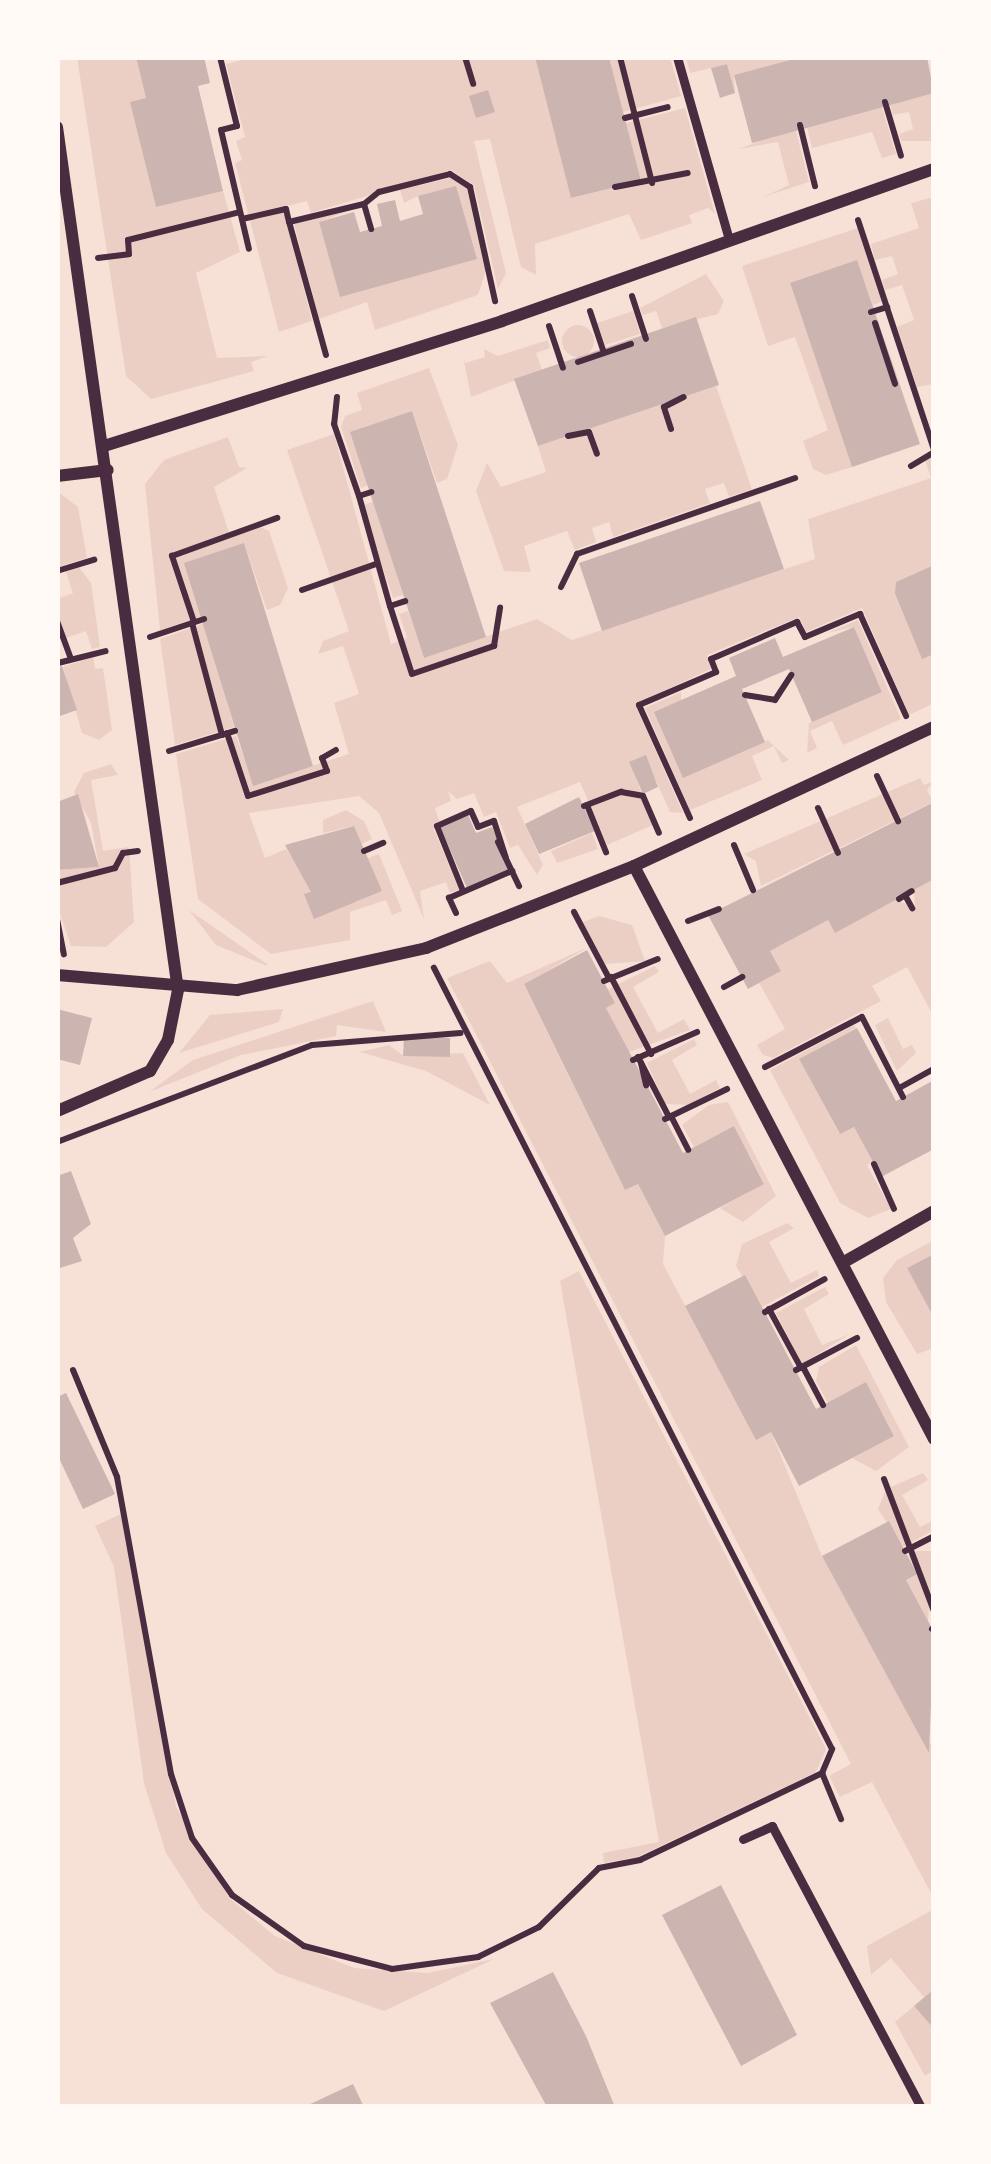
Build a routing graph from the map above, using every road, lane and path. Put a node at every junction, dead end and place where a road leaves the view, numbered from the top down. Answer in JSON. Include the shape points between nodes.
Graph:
{"nodes":[{"id":1,"x":220,"y":57,"type":"edge"},
{"id":2,"x":465,"y":57,"type":"edge"},
{"id":3,"x":620,"y":57,"type":"edge"},
{"id":4,"x":676,"y":57,"type":"edge"},
{"id":5,"x":472,"y":84,"type":"dead end"},
{"id":6,"x":689,"y":101,"type":"junction"},
{"id":7,"x":885,"y":102,"type":"dead end"},
{"id":8,"x":635,"y":116,"type":"junction"},
{"id":9,"x":625,"y":118,"type":"dead end"},
{"id":10,"x":800,"y":125,"type":"dead end"},
{"id":11,"x":57,"y":127,"type":"edge"},
{"id":12,"x":221,"y":130,"type":"junction"},
{"id":13,"x":209,"y":134,"type":"dead end"},
{"id":14,"x":709,"y":168,"type":"junction"},
{"id":15,"x":934,"y":169,"type":"edge"},
{"id":16,"x":907,"y":176,"type":"junction"},
{"id":17,"x":652,"y":183,"type":"junction"},
{"id":18,"x":615,"y":187,"type":"dead end"},
{"id":19,"x":850,"y":195,"type":"junction"},
{"id":20,"x":364,"y":204,"type":"junction"},
{"id":21,"x":820,"y":206,"type":"junction"},
{"id":22,"x":241,"y":215,"type":"junction"},
{"id":23,"x":289,"y":222,"type":"junction"},
{"id":24,"x":371,"y":229,"type":"dead end"},
{"id":25,"x":728,"y":236,"type":"junction"},
{"id":26,"x":249,"y":249,"type":"dead end"},
{"id":27,"x":76,"y":261,"type":"junction"},
{"id":28,"x":625,"y":275,"type":"junction"},
{"id":29,"x":584,"y":291,"type":"junction"},
{"id":30,"x":543,"y":306,"type":"junction"},
{"id":31,"x":887,"y":307,"type":"junction"},
{"id":32,"x":871,"y":312,"type":"dead end"},
{"id":33,"x":502,"y":321,"type":"junction"},
{"id":34,"x":875,"y":323,"type":"dead end"},
{"id":35,"x":646,"y":339,"type":"dead end"},
{"id":36,"x":631,"y":344,"type":"dead end"},
{"id":37,"x":900,"y":348,"type":"junction"},
{"id":38,"x":603,"y":350,"type":"junction"},
{"id":39,"x":889,"y":352,"type":"junction"},
{"id":40,"x":578,"y":362,"type":"dead end"},
{"id":41,"x":562,"y":368,"type":"dead end"},
{"id":42,"x":332,"y":376,"type":"junction"},
{"id":43,"x":895,"y":384,"type":"dead end"},
{"id":44,"x":914,"y":391,"type":"junction"},
{"id":45,"x":900,"y":396,"type":"dead end"},
{"id":46,"x":684,"y":397,"type":"dead end"},
{"id":47,"x":671,"y":428,"type":"dead end"},
{"id":48,"x":568,"y":436,"type":"dead end"},
{"id":49,"x":104,"y":446,"type":"junction"},
{"id":50,"x":934,"y":451,"type":"edge"},
{"id":51,"x":597,"y":454,"type":"dead end"},
{"id":52,"x":911,"y":466,"type":"dead end"},
{"id":53,"x":108,"y":470,"type":"junction"},
{"id":54,"x":57,"y":476,"type":"edge"},
{"id":55,"x":795,"y":478,"type":"dead end"},
{"id":56,"x":371,"y":492,"type":"dead end"},
{"id":57,"x":359,"y":496,"type":"junction"},
{"id":58,"x":708,"y":508,"type":"junction"},
{"id":59,"x":277,"y":518,"type":"dead end"},
{"id":60,"x":712,"y":523,"type":"dead end"},
{"id":61,"x":625,"y":537,"type":"junction"},
{"id":62,"x":629,"y":551,"type":"dead end"},
{"id":63,"x":119,"y":552,"type":"junction"},
{"id":64,"x":376,"y":564,"type":"junction"},
{"id":65,"x":57,"y":571,"type":"edge"},
{"id":66,"x":561,"y":587,"type":"dead end"},
{"id":67,"x":302,"y":590,"type":"dead end"},
{"id":68,"x":405,"y":601,"type":"dead end"},
{"id":69,"x":390,"y":606,"type":"junction"},
{"id":70,"x":500,"y":607,"type":"dead end"},
{"id":71,"x":204,"y":619,"type":"dead end"},
{"id":72,"x":57,"y":621,"type":"edge"},
{"id":73,"x":193,"y":623,"type":"junction"},
{"id":74,"x":166,"y":632,"type":"dead end"},
{"id":75,"x":131,"y":647,"type":"junction"},
{"id":76,"x":70,"y":659,"type":"junction"},
{"id":77,"x":58,"y":664,"type":"edge"},
{"id":78,"x":791,"y":675,"type":"dead end"},
{"id":79,"x":691,"y":683,"type":"junction"},
{"id":80,"x":695,"y":694,"type":"dead end"},
{"id":81,"x":745,"y":695,"type":"dead end"},
{"id":82,"x":934,"y":727,"type":"edge"},
{"id":83,"x":228,"y":733,"type":"junction"},
{"id":84,"x":915,"y":736,"type":"junction"},
{"id":85,"x":184,"y":746,"type":"dead end"},
{"id":86,"x":336,"y":750,"type":"dead end"},
{"id":87,"x":867,"y":758,"type":"junction"},
{"id":88,"x":807,"y":785,"type":"junction"},
{"id":89,"x":898,"y":821,"type":"dead end"},
{"id":90,"x":724,"y":824,"type":"junction"},
{"id":91,"x":698,"y":836,"type":"junction"},
{"id":92,"x":498,"y":842,"type":"dead end"},
{"id":93,"x":383,"y":843,"type":"dead end"},
{"id":94,"x":157,"y":848,"type":"junction"},
{"id":95,"x":364,"y":850,"type":"dead end"},
{"id":96,"x":666,"y":851,"type":"junction"},
{"id":97,"x":838,"y":854,"type":"dead end"},
{"id":98,"x":506,"y":857,"type":"junction"},
{"id":99,"x":634,"y":866,"type":"junction"},
{"id":100,"x":512,"y":871,"type":"junction"},
{"id":101,"x":614,"y":874,"type":"junction"},
{"id":102,"x":57,"y":883,"type":"edge"},
{"id":103,"x":753,"y":890,"type":"dead end"},
{"id":104,"x":464,"y":891,"type":"junction"},
{"id":105,"x":564,"y":893,"type":"junction"},
{"id":106,"x":905,"y":895,"type":"dead end"},
{"id":107,"x":529,"y":908,"type":"junction"},
{"id":108,"x":912,"y":908,"type":"dead end"},
{"id":109,"x":719,"y":909,"type":"dead end"},
{"id":110,"x":57,"y":919,"type":"edge"},
{"id":111,"x":668,"y":932,"type":"junction"},
{"id":112,"x":464,"y":933,"type":"junction"},
{"id":113,"x":591,"y":944,"type":"junction"},
{"id":114,"x":426,"y":948,"type":"junction"},
{"id":115,"x":677,"y":949,"type":"junction"},
{"id":116,"x":594,"y":963,"type":"dead end"},
{"id":117,"x":59,"y":975,"type":"edge"},
{"id":118,"x":608,"y":979,"type":"junction"},
{"id":119,"x":178,"y":990,"type":"junction"},
{"id":120,"x":716,"y":1022,"type":"junction"},
{"id":121,"x":463,"y":1033,"type":"junction"},
{"id":122,"x":652,"y":1056,"type":"junction"},
{"id":123,"x":638,"y":1060,"type":"junction"},
{"id":124,"x":886,"y":1060,"type":"junction"},
{"id":125,"x":877,"y":1066,"type":"dead end"},
{"id":126,"x":934,"y":1069,"type":"edge"},
{"id":127,"x":746,"y":1078,"type":"junction"},
{"id":128,"x":646,"y":1085,"type":"dead end"},
{"id":129,"x":901,"y":1087,"type":"junction"},
{"id":130,"x":903,"y":1097,"type":"dead end"},
{"id":131,"x":57,"y":1111,"type":"edge"},
{"id":132,"x":668,"y":1117,"type":"junction"},
{"id":133,"x":57,"y":1142,"type":"edge"},
{"id":134,"x":688,"y":1150,"type":"dead end"},
{"id":135,"x":874,"y":1165,"type":"dead end"},
{"id":136,"x":934,"y":1211,"type":"edge"},
{"id":137,"x":904,"y":1228,"type":"junction"},
{"id":138,"x":845,"y":1265,"type":"junction"},
{"id":139,"x":877,"y":1328,"type":"junction"},
{"id":140,"x":800,"y":1369,"type":"junction"},
{"id":141,"x":73,"y":1370,"type":"dead end"},
{"id":142,"x":823,"y":1405,"type":"dead end"},
{"id":143,"x":934,"y":1438,"type":"edge"},
{"id":144,"x":884,"y":1479,"type":"dead end"},
{"id":145,"x":934,"y":1535,"type":"edge"},
{"id":146,"x":908,"y":1550,"type":"junction"},
{"id":147,"x":934,"y":1611,"type":"edge"},
{"id":148,"x":822,"y":1773,"type":"junction"},
{"id":149,"x":841,"y":1819,"type":"dead end"},
{"id":150,"x":743,"y":1839,"type":"dead end"},
{"id":151,"x":921,"y":2107,"type":"edge"}],
"edges":[{"from":1,"to":12,"type":"path","via":[[236,126]]},
{"from":2,"to":5,"type":"path"},
{"from":3,"to":8,"type":"path"},
{"from":4,"to":6,"type":"lane"},
{"from":6,"to":8,"type":"path"},
{"from":6,"to":14,"type":"lane"},
{"from":7,"to":16,"type":"path"},
{"from":8,"to":9,"type":"path"},
{"from":8,"to":17,"type":"path"},
{"from":10,"to":21,"type":"path"},
{"from":11,"to":27,"type":"street"},
{"from":12,"to":13,"type":"path"},
{"from":12,"to":22,"type":"path"},
{"from":14,"to":17,"type":"path"},
{"from":14,"to":25,"type":"lane"},
{"from":15,"to":16,"type":"street"},
{"from":16,"to":19,"type":"street"},
{"from":17,"to":18,"type":"path"},
{"from":19,"to":21,"type":"street"},
{"from":19,"to":31,"type":"path"},
{"from":20,"to":23,"type":"path"},
{"from":20,"to":24,"type":"path"},
{"from":20,"to":33,"type":"path","via":[[450,174],[470,187]]},
{"from":21,"to":25,"type":"street"},
{"from":22,"to":23,"type":"path","via":[[286,209]]},
{"from":22,"to":26,"type":"path"},
{"from":22,"to":27,"type":"path","via":[[128,240],[130,254]]},
{"from":23,"to":42,"type":"path"},
{"from":25,"to":28,"type":"street"},
{"from":27,"to":49,"type":"street"},
{"from":28,"to":29,"type":"street"},
{"from":28,"to":35,"type":"path"},
{"from":29,"to":30,"type":"street"},
{"from":29,"to":38,"type":"path"},
{"from":30,"to":33,"type":"street"},
{"from":30,"to":41,"type":"path"},
{"from":31,"to":32,"type":"path"},
{"from":31,"to":37,"type":"path"},
{"from":33,"to":42,"type":"street"},
{"from":34,"to":39,"type":"path"},
{"from":36,"to":38,"type":"path"},
{"from":37,"to":39,"type":"path"},
{"from":37,"to":44,"type":"path"},
{"from":38,"to":40,"type":"path"},
{"from":39,"to":43,"type":"path"},
{"from":42,"to":49,"type":"street"},
{"from":42,"to":57,"type":"path","via":[[341,410],[334,424]]},
{"from":44,"to":45,"type":"path"},
{"from":44,"to":50,"type":"path"},
{"from":46,"to":47,"type":"path","via":[[664,407]]},
{"from":48,"to":51,"type":"path","via":[[590,432]]},
{"from":49,"to":53,"type":"street"},
{"from":50,"to":52,"type":"path"},
{"from":53,"to":54,"type":"street"},
{"from":53,"to":63,"type":"street"},
{"from":55,"to":58,"type":"path"},
{"from":56,"to":57,"type":"path"},
{"from":57,"to":64,"type":"path"},
{"from":58,"to":60,"type":"path"},
{"from":58,"to":61,"type":"path"},
{"from":59,"to":73,"type":"path","via":[[172,556]]},
{"from":61,"to":62,"type":"path"},
{"from":61,"to":66,"type":"path","via":[[577,554]]},
{"from":63,"to":65,"type":"path"},
{"from":63,"to":75,"type":"street"},
{"from":64,"to":67,"type":"path"},
{"from":64,"to":69,"type":"path"},
{"from":68,"to":69,"type":"path"},
{"from":69,"to":70,"type":"path","via":[[412,674],[494,646]]},
{"from":71,"to":73,"type":"path"},
{"from":72,"to":76,"type":"path"},
{"from":73,"to":74,"type":"path"},
{"from":73,"to":83,"type":"path"},
{"from":75,"to":76,"type":"path"},
{"from":75,"to":94,"type":"street"},
{"from":76,"to":77,"type":"path"},
{"from":78,"to":81,"type":"path","via":[[775,700]]},
{"from":79,"to":80,"type":"path"},
{"from":79,"to":84,"type":"path","via":[[716,672],[711,659],[797,622],[805,637],[817,637],[860,614]]},
{"from":79,"to":91,"type":"path","via":[[639,705]]},
{"from":82,"to":84,"type":"street"},
{"from":83,"to":85,"type":"path"},
{"from":83,"to":86,"type":"path","via":[[248,796],[327,771],[322,758]]},
{"from":84,"to":87,"type":"street"},
{"from":87,"to":88,"type":"street"},
{"from":87,"to":89,"type":"path"},
{"from":88,"to":90,"type":"street"},
{"from":88,"to":97,"type":"path"},
{"from":90,"to":91,"type":"street"},
{"from":90,"to":103,"type":"path"},
{"from":91,"to":96,"type":"street"},
{"from":92,"to":98,"type":"path"},
{"from":93,"to":95,"type":"path"},
{"from":94,"to":102,"type":"path"},
{"from":94,"to":119,"type":"street"},
{"from":96,"to":99,"type":"street"},
{"from":96,"to":101,"type":"path","via":[[643,796],[621,792],[585,806]]},
{"from":98,"to":100,"type":"path"},
{"from":98,"to":104,"type":"path","via":[[494,820],[478,827],[471,812],[437,826]]},
{"from":99,"to":101,"type":"street"},
{"from":99,"to":111,"type":"street"},
{"from":100,"to":104,"type":"path"},
{"from":100,"to":107,"type":"path"},
{"from":101,"to":105,"type":"street"},
{"from":104,"to":112,"type":"path","via":[[449,898]]},
{"from":105,"to":107,"type":"street"},
{"from":105,"to":113,"type":"path"},
{"from":106,"to":108,"type":"path"},
{"from":107,"to":112,"type":"street"},
{"from":109,"to":111,"type":"path"},
{"from":110,"to":117,"type":"path","via":[[66,945]]},
{"from":111,"to":115,"type":"street"},
{"from":112,"to":114,"type":"street"},
{"from":113,"to":116,"type":"path"},
{"from":113,"to":118,"type":"path"},
{"from":114,"to":119,"type":"street","via":[[292,982]]},
{"from":114,"to":121,"type":"path"},
{"from":115,"to":118,"type":"path"},
{"from":115,"to":120,"type":"street"},
{"from":117,"to":119,"type":"street"},
{"from":118,"to":122,"type":"path"},
{"from":119,"to":131,"type":"street","via":[[168,1040],[150,1071]]},
{"from":120,"to":122,"type":"path"},
{"from":120,"to":127,"type":"street"},
{"from":121,"to":133,"type":"path","via":[[312,1046]]},
{"from":121,"to":148,"type":"path","via":[[832,1749]]},
{"from":122,"to":123,"type":"path"},
{"from":123,"to":128,"type":"path"},
{"from":123,"to":132,"type":"path"},
{"from":124,"to":125,"type":"path"},
{"from":124,"to":127,"type":"path","via":[[862,1017]]},
{"from":124,"to":129,"type":"path"},
{"from":126,"to":129,"type":"path"},
{"from":127,"to":132,"type":"path"},
{"from":127,"to":138,"type":"street"},
{"from":129,"to":130,"type":"path"},
{"from":132,"to":134,"type":"path"},
{"from":135,"to":137,"type":"path"},
{"from":136,"to":137,"type":"street"},
{"from":137,"to":138,"type":"street"},
{"from":138,"to":139,"type":"street"},
{"from":138,"to":140,"type":"path","via":[[767,1310]]},
{"from":139,"to":140,"type":"path"},
{"from":139,"to":143,"type":"street"},
{"from":140,"to":142,"type":"path"},
{"from":141,"to":148,"type":"path","via":[[117,1477],[186,1822],[232,1895],[304,1946],[392,1969],[478,1957],[539,1927],[599,1868],[640,1860]]},
{"from":144,"to":146,"type":"path"},
{"from":145,"to":146,"type":"path"},
{"from":146,"to":147,"type":"path"},
{"from":148,"to":149,"type":"path"},
{"from":150,"to":151,"type":"lane","via":[[772,1826]]}]}
